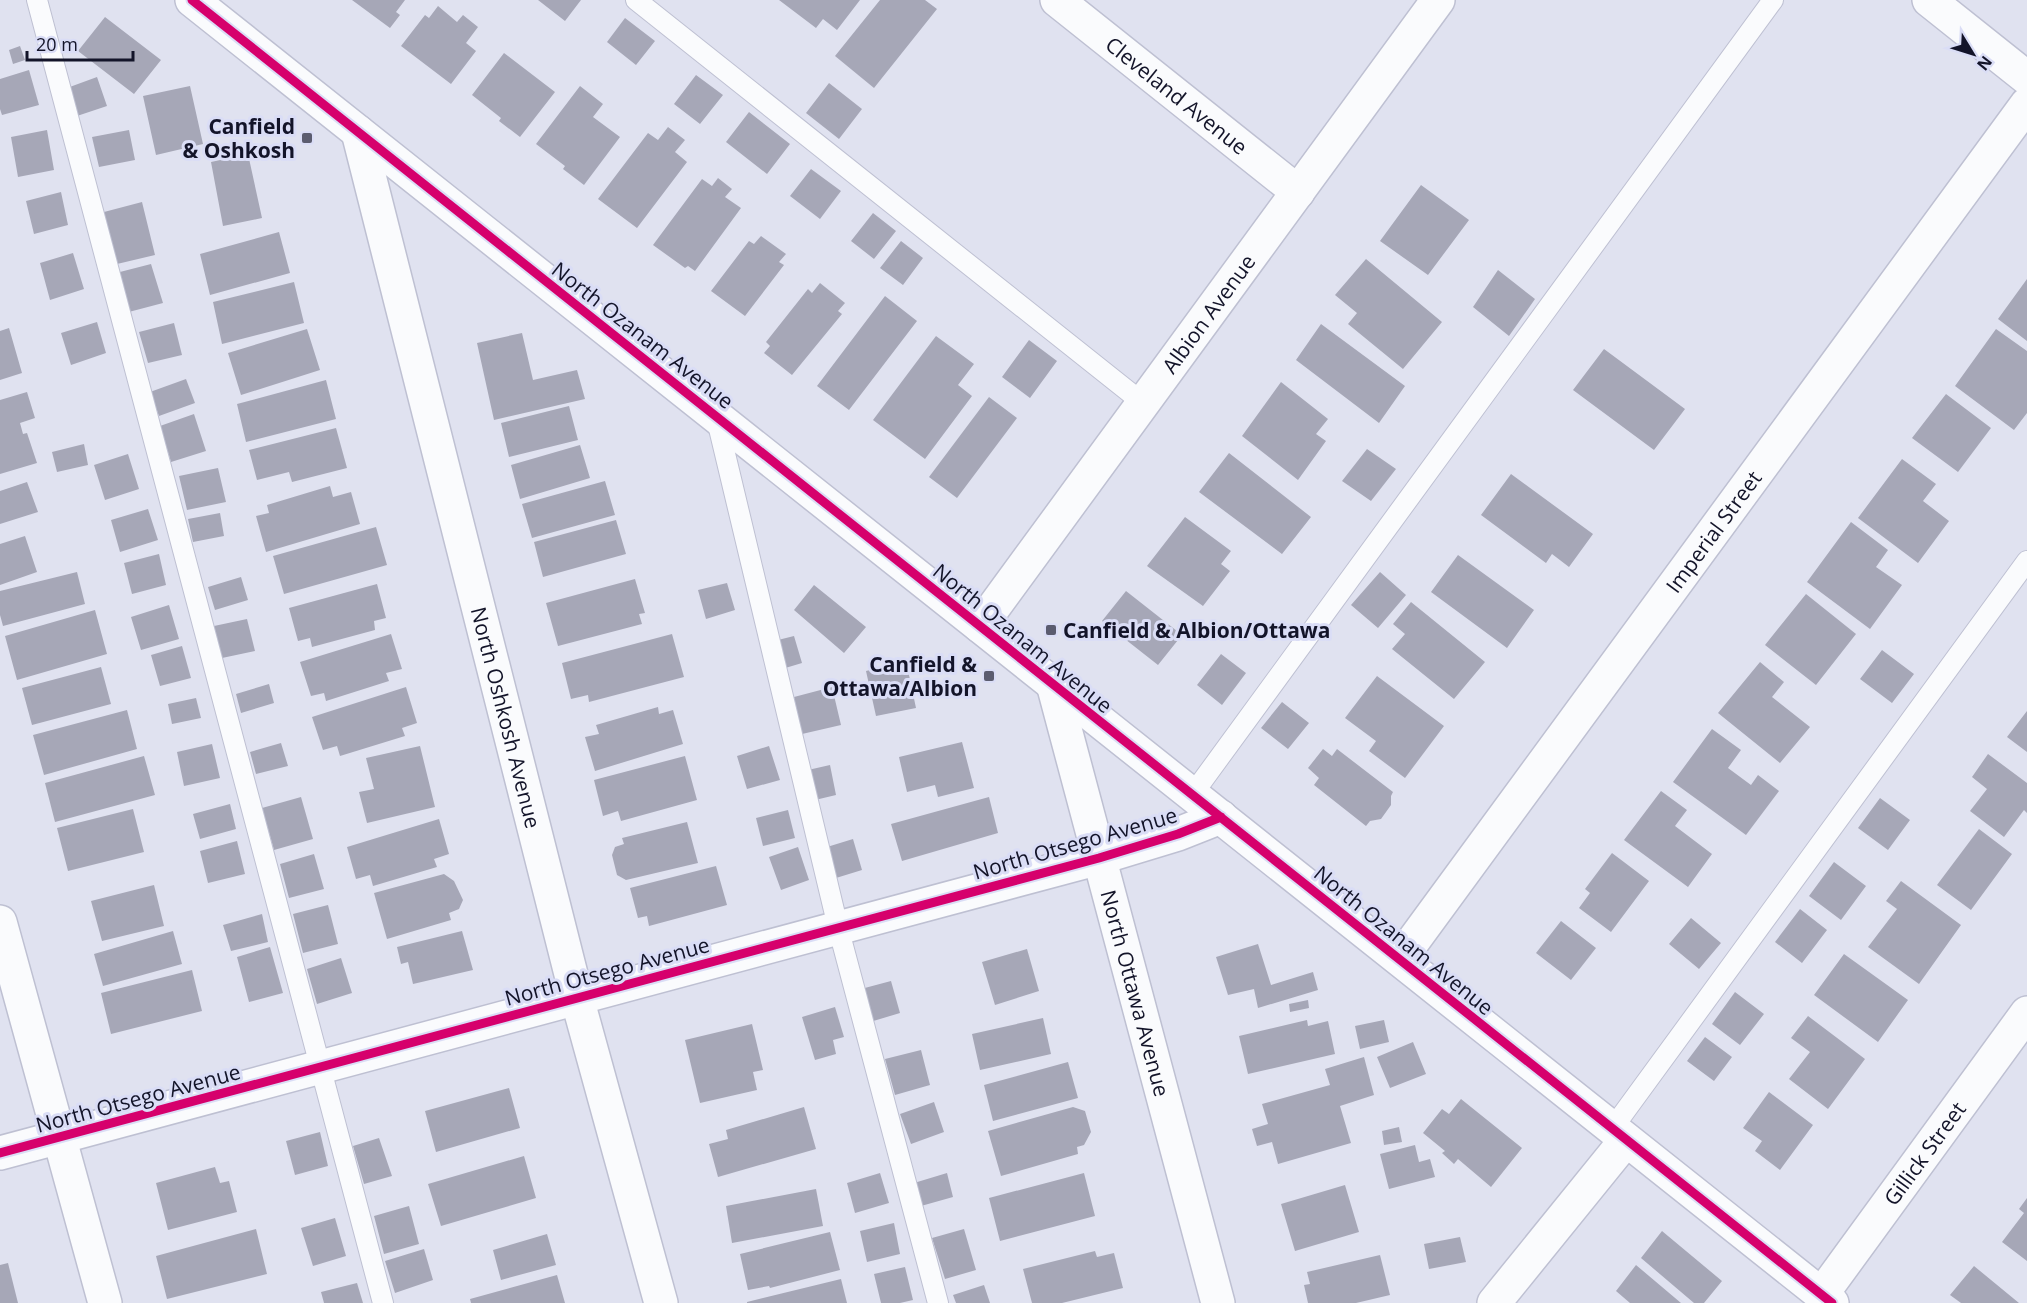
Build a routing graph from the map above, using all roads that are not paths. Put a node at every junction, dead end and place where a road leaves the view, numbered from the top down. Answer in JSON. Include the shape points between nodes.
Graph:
{"nodes":[{"id":1,"x":37,"y":0,"type":"edge"},
{"id":2,"x":192,"y":0,"type":"edge"},
{"id":3,"x":636,"y":0,"type":"edge"},
{"id":4,"x":1057,"y":0,"type":"edge"},
{"id":5,"x":1438,"y":0,"type":"edge"},
{"id":6,"x":1773,"y":0,"type":"edge"},
{"id":7,"x":1929,"y":0,"type":"edge"},
{"id":8,"x":2027,"y":78,"type":"edge"},
{"id":9,"x":2027,"y":104,"type":"edge"},
{"id":10,"x":358,"y":132,"type":"junction"},
{"id":11,"x":1298,"y":192,"type":"junction"},
{"id":12,"x":1143,"y":403,"type":"junction"},
{"id":13,"x":716,"y":416,"type":"junction"},
{"id":14,"x":2027,"y":561,"type":"edge"},
{"id":15,"x":980,"y":626,"type":"junction"},
{"id":16,"x":1053,"y":684,"type":"junction"},
{"id":17,"x":1192,"y":795,"type":"junction"},
{"id":18,"x":1221,"y":818,"type":"junction"},
{"id":19,"x":1099,"y":858,"type":"junction"},
{"id":20,"x":0,"y":922,"type":"edge"},
{"id":21,"x":838,"y":927,"type":"junction"},
{"id":22,"x":1400,"y":959,"type":"junction"},
{"id":23,"x":577,"y":998,"type":"junction"},
{"id":24,"x":2027,"y":1013,"type":"edge"},
{"id":25,"x":319,"y":1068,"type":"junction"},
{"id":26,"x":1619,"y":1134,"type":"junction"},
{"id":27,"x":59,"y":1138,"type":"junction"},
{"id":28,"x":0,"y":1153,"type":"edge"},
{"id":29,"x":1827,"y":1299,"type":"edge"},
{"id":30,"x":105,"y":1303,"type":"edge"},
{"id":31,"x":383,"y":1303,"type":"edge"},
{"id":32,"x":661,"y":1303,"type":"edge"},
{"id":33,"x":938,"y":1303,"type":"edge"},
{"id":34,"x":1218,"y":1303,"type":"edge"},
{"id":35,"x":1494,"y":1303,"type":"edge"}],
"edges":[{"from":1,"to":25,"type":"lane"},
{"from":2,"to":10,"type":"street","name":"North Ozanam Avenue"},
{"from":3,"to":12,"type":"lane"},
{"from":4,"to":11,"type":"street","name":"Cleveland Avenue"},
{"from":5,"to":11,"type":"street","name":"Albion Avenue"},
{"from":6,"to":17,"type":"lane"},
{"from":7,"to":8,"type":"street"},
{"from":9,"to":22,"type":"street","name":"Imperial Street"},
{"from":10,"to":13,"type":"street","name":"North Ozanam Avenue"},
{"from":10,"to":23,"type":"street","name":"North Oshkosh Avenue"},
{"from":11,"to":12,"type":"street","name":"Albion Avenue"},
{"from":12,"to":15,"type":"street","name":"Albion Avenue"},
{"from":13,"to":15,"type":"street","name":"North Ozanam Avenue"},
{"from":13,"to":21,"type":"lane"},
{"from":14,"to":26,"type":"lane"},
{"from":15,"to":16,"type":"street","name":"North Ozanam Avenue"},
{"from":16,"to":17,"type":"street","name":"North Ozanam Avenue"},
{"from":16,"to":19,"type":"street","name":"North Ottawa Avenue"},
{"from":17,"to":18,"type":"street","name":"North Ozanam Avenue"},
{"from":18,"to":19,"type":"street","name":"North Otsego Avenue"},
{"from":18,"to":22,"type":"street","name":"North Ozanam Avenue"},
{"from":19,"to":21,"type":"street","name":"North Otsego Avenue"},
{"from":19,"to":34,"type":"street","name":"North Ottawa Avenue"},
{"from":20,"to":27,"type":"street"},
{"from":21,"to":23,"type":"street","name":"North Otsego Avenue"},
{"from":21,"to":33,"type":"lane"},
{"from":22,"to":26,"type":"street","name":"North Ozanam Avenue"},
{"from":23,"to":25,"type":"street","name":"North Otsego Avenue"},
{"from":23,"to":32,"type":"street","name":"North Oshkosh Avenue"},
{"from":24,"to":29,"type":"street","name":"Gillick Street"},
{"from":25,"to":27,"type":"street","name":"North Otsego Avenue"},
{"from":25,"to":31,"type":"lane"},
{"from":26,"to":29,"type":"street","name":"North Ozanam Avenue"},
{"from":26,"to":35,"type":"street"},
{"from":27,"to":28,"type":"street","name":"North Otsego Avenue"},
{"from":27,"to":30,"type":"street"}]}
